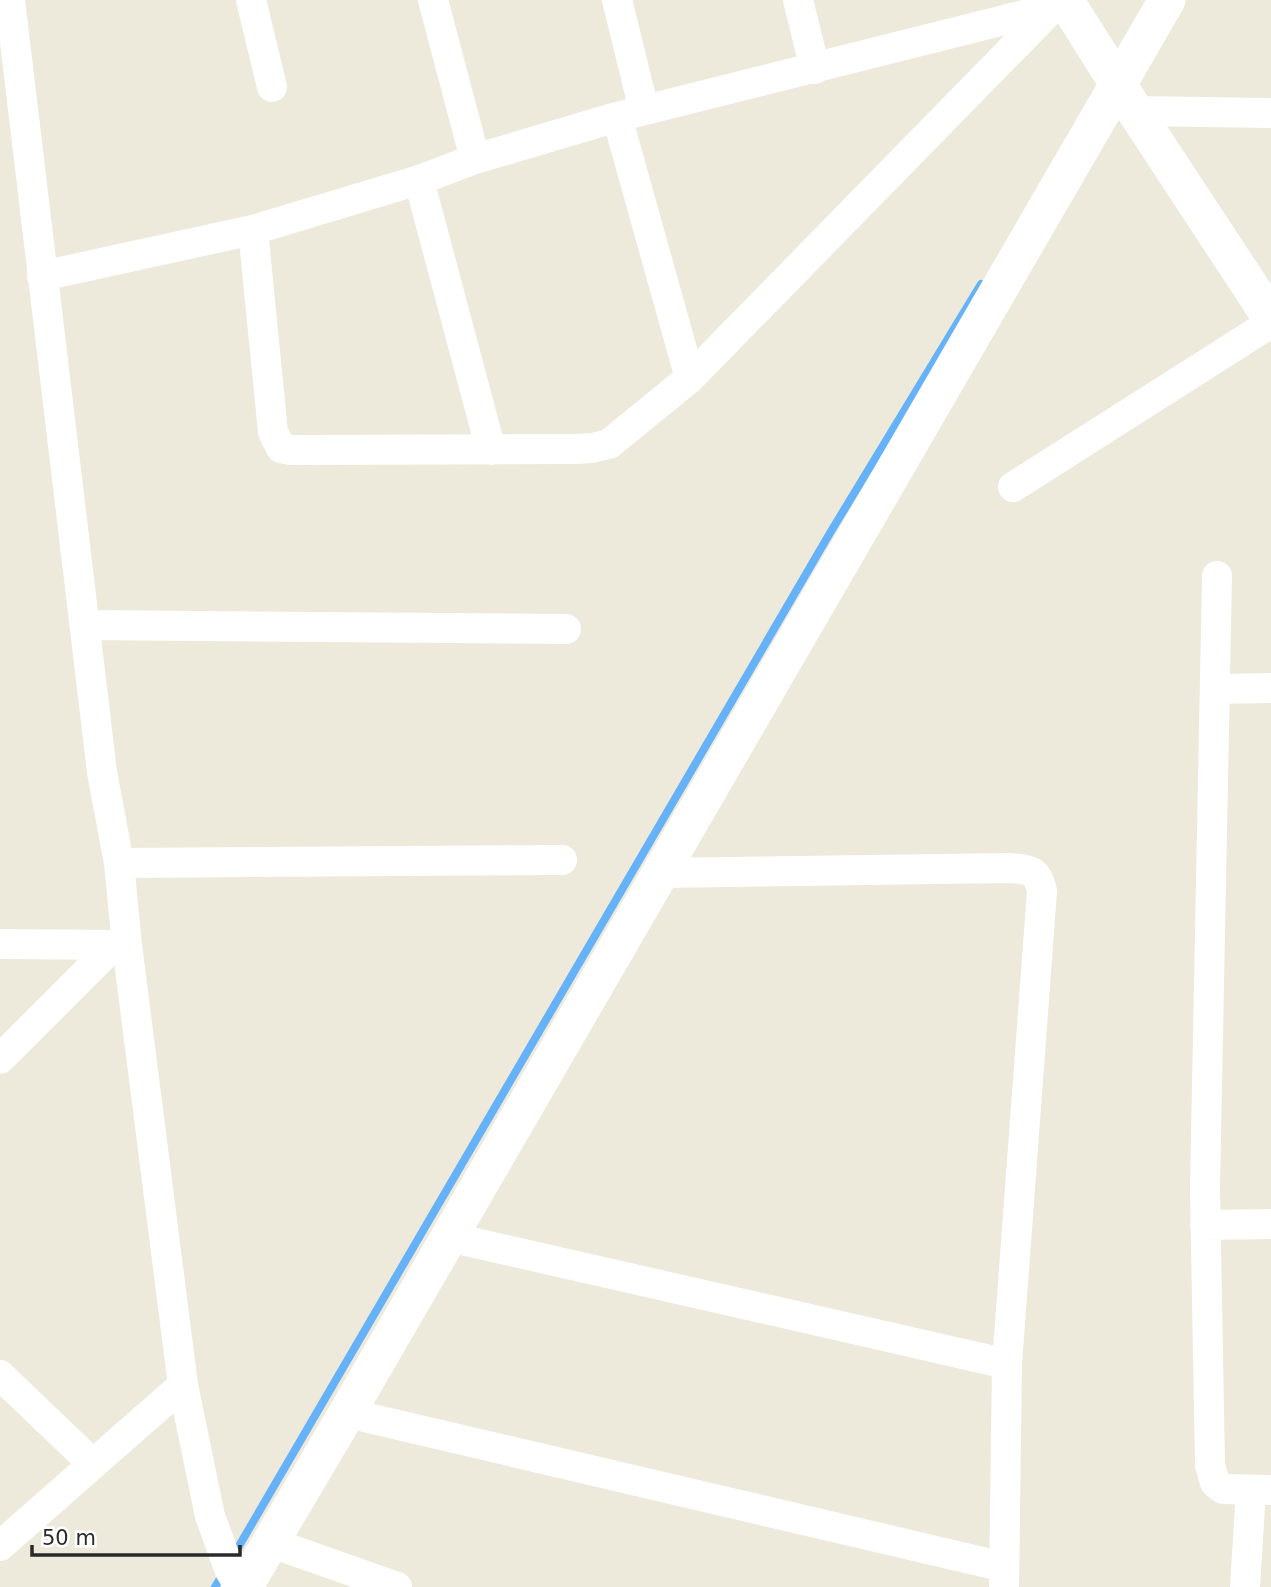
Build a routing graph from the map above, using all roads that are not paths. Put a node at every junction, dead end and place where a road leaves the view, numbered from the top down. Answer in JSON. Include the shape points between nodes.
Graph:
{"nodes":[{"id":1,"x":10,"y":0,"type":"edge"},
{"id":2,"x":251,"y":0,"type":"edge"},
{"id":3,"x":433,"y":0,"type":"edge"},
{"id":4,"x":617,"y":0,"type":"edge"},
{"id":5,"x":799,"y":0,"type":"edge"},
{"id":6,"x":1167,"y":0,"type":"edge"},
{"id":7,"x":1059,"y":3,"type":"edge"},
{"id":8,"x":815,"y":69,"type":"junction"},
{"id":9,"x":9,"y":80,"type":"edge"},
{"id":10,"x":272,"y":87,"type":"dead end"},
{"id":11,"x":1122,"y":91,"type":"junction"},
{"id":12,"x":631,"y":113,"type":"junction"},
{"id":13,"x":1271,"y":113,"type":"edge"},
{"id":14,"x":475,"y":159,"type":"junction"},
{"id":15,"x":419,"y":180,"type":"junction"},
{"id":16,"x":253,"y":230,"type":"junction"},
{"id":17,"x":42,"y":276,"type":"junction"},
{"id":18,"x":1268,"y":308,"type":"edge"},
{"id":19,"x":690,"y":378,"type":"junction"},
{"id":20,"x":491,"y":450,"type":"junction"},
{"id":21,"x":1013,"y":487,"type":"dead end"},
{"id":22,"x":1217,"y":576,"type":"dead end"},
{"id":23,"x":85,"y":625,"type":"junction"},
{"id":24,"x":566,"y":629,"type":"dead end"},
{"id":25,"x":1271,"y":688,"type":"edge"},
{"id":26,"x":1215,"y":689,"type":"junction"},
{"id":27,"x":562,"y":860,"type":"dead end"},
{"id":28,"x":119,"y":863,"type":"junction"},
{"id":29,"x":660,"y":873,"type":"junction"},
{"id":30,"x":0,"y":944,"type":"edge"},
{"id":31,"x":120,"y":945,"type":"junction"},
{"id":32,"x":0,"y":1059,"type":"edge"},
{"id":33,"x":1271,"y":1224,"type":"edge"},
{"id":34,"x":1205,"y":1225,"type":"junction"},
{"id":35,"x":449,"y":1237,"type":"junction"},
{"id":36,"x":1007,"y":1364,"type":"junction"},
{"id":37,"x":0,"y":1375,"type":"edge"},
{"id":38,"x":183,"y":1385,"type":"junction"},
{"id":39,"x":347,"y":1413,"type":"junction"},
{"id":40,"x":93,"y":1464,"type":"junction"},
{"id":41,"x":1261,"y":1490,"type":"edge"},
{"id":42,"x":272,"y":1543,"type":"junction"},
{"id":43,"x":0,"y":1546,"type":"edge"},
{"id":44,"x":1004,"y":1577,"type":"edge"},
{"id":45,"x":238,"y":1582,"type":"edge"},
{"id":46,"x":397,"y":1587,"type":"edge"},
{"id":47,"x":1245,"y":1587,"type":"edge"}],
"edges":[{"from":1,"to":9,"type":"street"},
{"from":2,"to":10,"type":"street"},
{"from":3,"to":14,"type":"street"},
{"from":4,"to":12,"type":"street"},
{"from":5,"to":8,"type":"street"},
{"from":6,"to":11,"type":"street"},
{"from":7,"to":8,"type":"street"},
{"from":7,"to":11,"type":"street","via":[[1091,41]]},
{"from":7,"to":19,"type":"street"},
{"from":8,"to":12,"type":"street"},
{"from":9,"to":17,"type":"street"},
{"from":11,"to":13,"type":"street"},
{"from":11,"to":18,"type":"street"},
{"from":11,"to":29,"type":"street"},
{"from":12,"to":14,"type":"street"},
{"from":12,"to":19,"type":"street"},
{"from":14,"to":15,"type":"street"},
{"from":15,"to":16,"type":"street"},
{"from":15,"to":20,"type":"street"},
{"from":16,"to":17,"type":"street"},
{"from":16,"to":20,"type":"street","via":[[273,432],[281,448]]},
{"from":17,"to":23,"type":"street"},
{"from":18,"to":21,"type":"street"},
{"from":19,"to":20,"type":"street","via":[[609,444]]},
{"from":22,"to":26,"type":"street"},
{"from":23,"to":24,"type":"street"},
{"from":23,"to":28,"type":"street","via":[[102,772]]},
{"from":25,"to":26,"type":"street"},
{"from":26,"to":34,"type":"street"},
{"from":27,"to":28,"type":"street"},
{"from":28,"to":31,"type":"street"},
{"from":29,"to":35,"type":"street"},
{"from":29,"to":36,"type":"street","via":[[1009,867],[1039,877],[1042,891]]},
{"from":30,"to":31,"type":"street"},
{"from":31,"to":32,"type":"street"},
{"from":31,"to":38,"type":"street"},
{"from":33,"to":34,"type":"street"},
{"from":34,"to":41,"type":"street","via":[[1210,1465],[1215,1483],[1223,1489]]},
{"from":35,"to":36,"type":"street"},
{"from":35,"to":39,"type":"street"},
{"from":36,"to":44,"type":"street"},
{"from":37,"to":40,"type":"street"},
{"from":38,"to":40,"type":"street"},
{"from":38,"to":45,"type":"street","via":[[210,1516]]},
{"from":39,"to":42,"type":"street"},
{"from":39,"to":44,"type":"street"},
{"from":40,"to":43,"type":"street"},
{"from":41,"to":47,"type":"street"},
{"from":42,"to":45,"type":"street"},
{"from":42,"to":46,"type":"street"}]}
